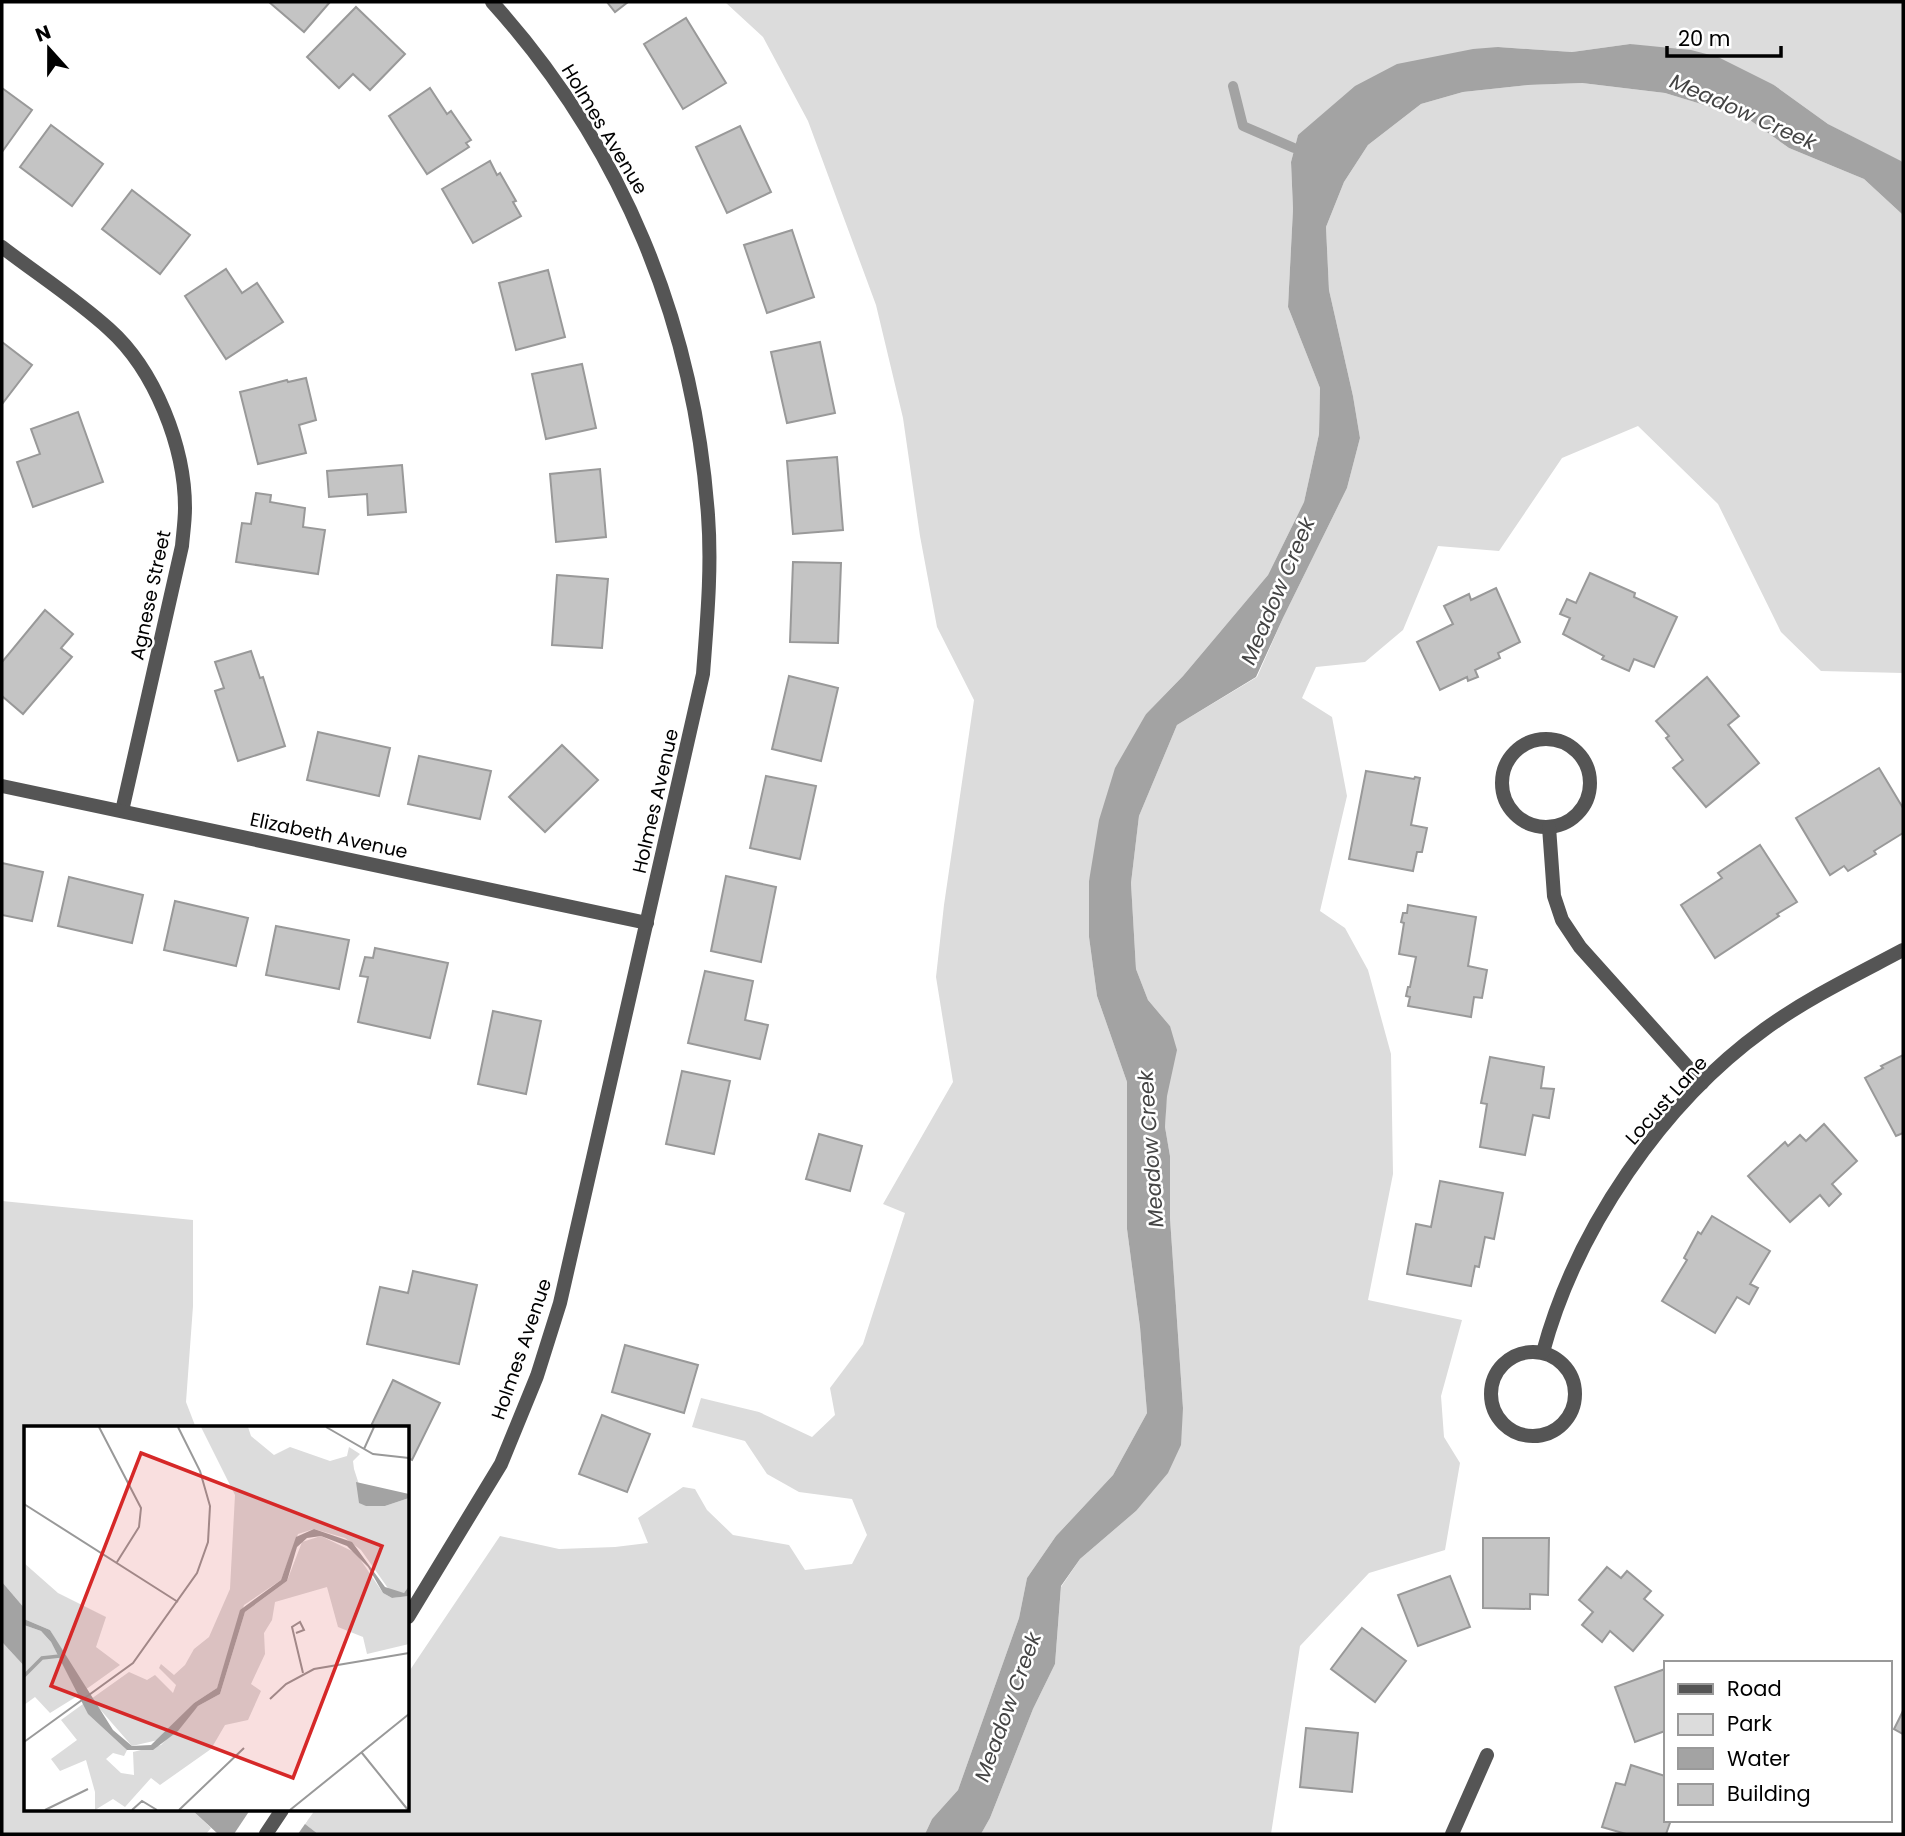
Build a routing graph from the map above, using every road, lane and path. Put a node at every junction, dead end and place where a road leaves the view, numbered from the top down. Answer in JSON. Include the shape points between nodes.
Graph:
{"nodes":[{"id":1,"x":492,"y":2,"type":"edge"},
{"id":2,"x":2,"y":247,"type":"edge"},
{"id":3,"x":2,"y":786,"type":"edge"},
{"id":4,"x":122,"y":811,"type":"junction"},
{"id":5,"x":1549,"y":827,"type":"junction"},
{"id":6,"x":647,"y":923,"type":"junction"},
{"id":7,"x":1903,"y":950,"type":"edge"},
{"id":8,"x":1702,"y":1083,"type":"junction"},
{"id":9,"x":1544,"y":1352,"type":"junction"},
{"id":10,"x":410,"y":1614,"type":"edge"},
{"id":11,"x":1487,"y":1755,"type":"dead end"},
{"id":12,"x":281,"y":1812,"type":"edge"},
{"id":13,"x":266,"y":1834,"type":"edge"},
{"id":14,"x":1452,"y":1834,"type":"edge"}],
"edges":[{"from":1,"to":6,"type":"street","name":"Holmes Avenue","via":[[568,99],[618,181],[653,261],[681,344],[699,429],[710,578],[703,674]]},
{"from":2,"to":4,"type":"street","name":"Agnese Street","via":[[111,330],[145,374],[165,411],[180,458],[185,507],[182,546]]},
{"from":3,"to":4,"type":"street","name":"Elizabeth Avenue"},
{"from":4,"to":6,"type":"street","name":"Elizabeth Avenue"},
{"from":5,"to":5,"type":"street","via":[[1577,815],[1591,788],[1584,758],[1573,746],[1543,738],[1516,750],[1506,763],[1503,794],[1520,819]]},
{"from":5,"to":8,"type":"street","via":[[1554,896],[1562,920],[1580,947]]},
{"from":6,"to":10,"type":"street","name":"Holmes Avenue","via":[[560,1303],[537,1376],[501,1464]]},
{"from":7,"to":8,"type":"street","name":"Locust Lane","via":[[1798,1006]]},
{"from":8,"to":9,"type":"street","name":"Locust Lane","via":[[1658,1132],[1608,1203],[1574,1266]]},
{"from":9,"to":9,"type":"street","via":[[1515,1355],[1503,1364],[1492,1384],[1492,1406],[1499,1419],[1522,1435],[1538,1436],[1558,1428],[1573,1411],[1575,1382],[1568,1368]]},
{"from":11,"to":14,"type":"street"},
{"from":12,"to":13,"type":"street"}]}
